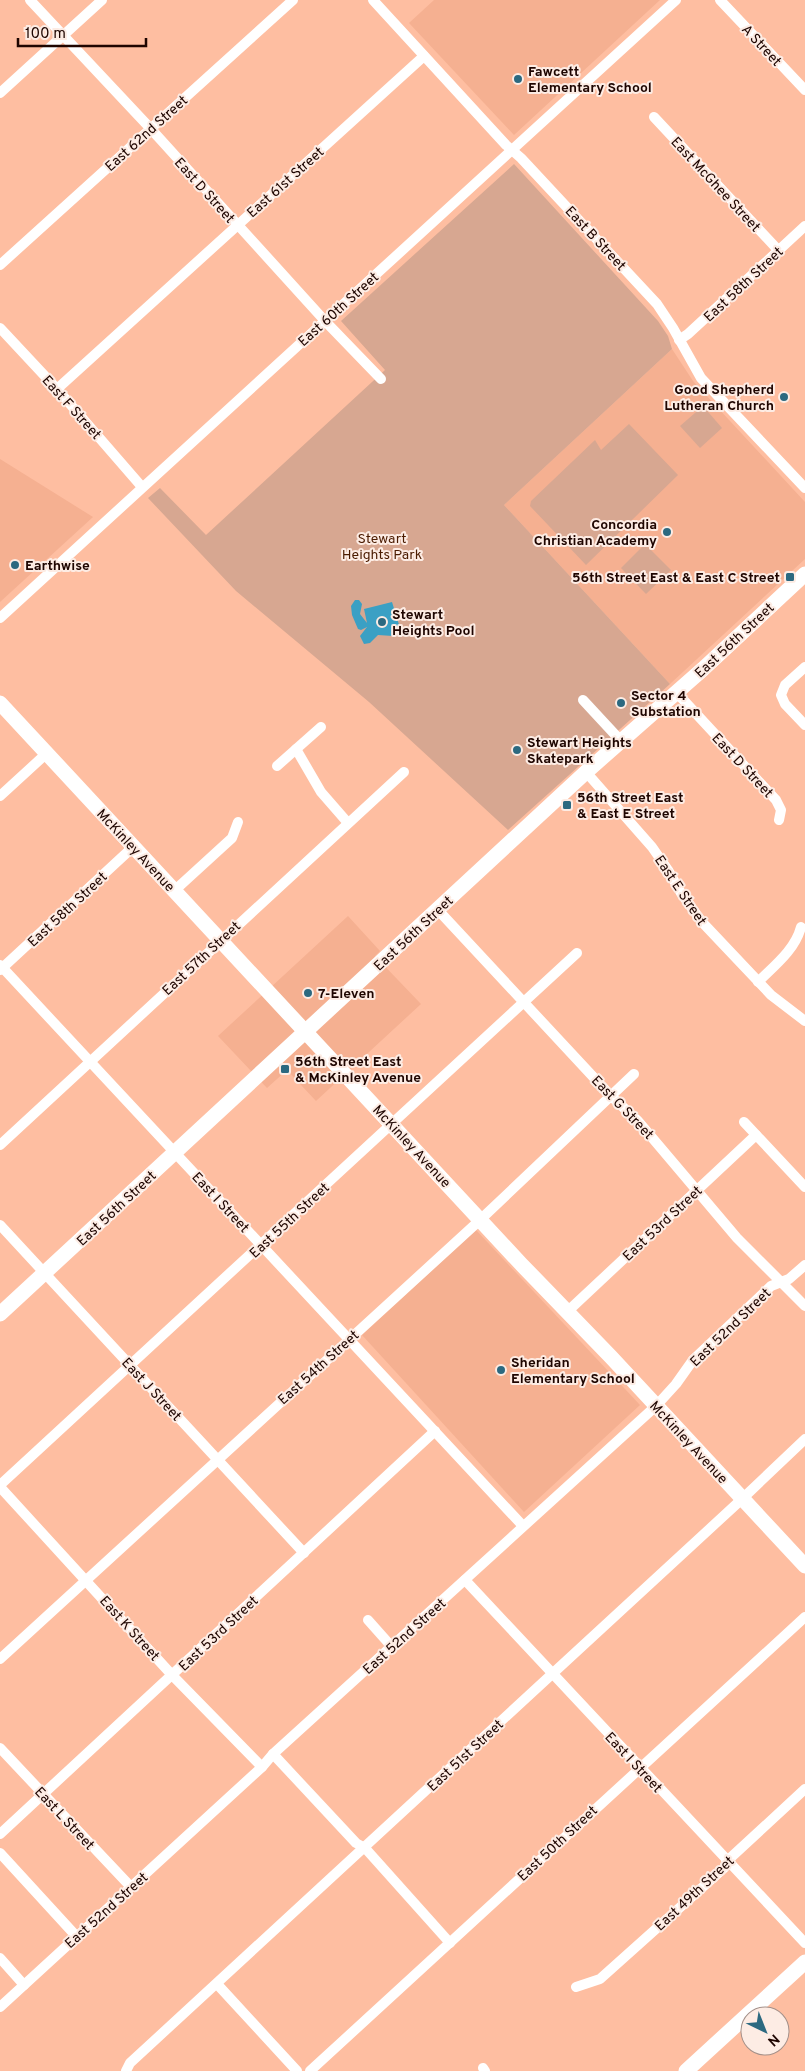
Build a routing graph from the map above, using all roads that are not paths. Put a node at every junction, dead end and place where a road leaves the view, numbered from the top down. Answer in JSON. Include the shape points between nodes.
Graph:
{"nodes":[{"id":1,"x":30,"y":0,"type":"edge"},
{"id":2,"x":102,"y":0,"type":"edge"},
{"id":3,"x":292,"y":0,"type":"edge"},
{"id":4,"x":373,"y":0,"type":"edge"},
{"id":5,"x":676,"y":0,"type":"edge"},
{"id":6,"x":720,"y":0,"type":"edge"},
{"id":7,"x":63,"y":36,"type":"junction"},
{"id":8,"x":424,"y":56,"type":"junction"},
{"id":9,"x":805,"y":90,"type":"edge"},
{"id":10,"x":0,"y":93,"type":"edge"},
{"id":11,"x":654,"y":117,"type":"dead end"},
{"id":12,"x":151,"y":128,"type":"junction"},
{"id":13,"x":513,"y":151,"type":"junction"},
{"id":14,"x":237,"y":226,"type":"junction"},
{"id":15,"x":805,"y":226,"type":"edge"},
{"id":16,"x":779,"y":251,"type":"junction"},
{"id":17,"x":0,"y":265,"type":"edge"},
{"id":18,"x":325,"y":321,"type":"junction"},
{"id":19,"x":0,"y":328,"type":"edge"},
{"id":20,"x":679,"y":340,"type":"junction"},
{"id":21,"x":381,"y":379,"type":"dead end"},
{"id":22,"x":57,"y":389,"type":"junction"},
{"id":23,"x":142,"y":487,"type":"junction"},
{"id":24,"x":805,"y":488,"type":"edge"},
{"id":25,"x":805,"y":574,"type":"edge"},
{"id":26,"x":0,"y":618,"type":"edge"},
{"id":27,"x":805,"y":667,"type":"edge"},
{"id":28,"x":676,"y":692,"type":"junction"},
{"id":29,"x":583,"y":700,"type":"dead end"},
{"id":30,"x":0,"y":703,"type":"edge"},
{"id":31,"x":805,"y":725,"type":"edge"},
{"id":32,"x":321,"y":727,"type":"dead end"},
{"id":33,"x":621,"y":741,"type":"junction"},
{"id":34,"x":296,"y":749,"type":"junction"},
{"id":35,"x":47,"y":753,"type":"junction"},
{"id":36,"x":277,"y":766,"type":"dead end"},
{"id":37,"x":404,"y":772,"type":"dead end"},
{"id":38,"x":586,"y":772,"type":"junction"},
{"id":39,"x":0,"y":796,"type":"edge"},
{"id":40,"x":779,"y":820,"type":"dead end"},
{"id":41,"x":238,"y":822,"type":"dead end"},
{"id":42,"x":348,"y":823,"type":"junction"},
{"id":43,"x":133,"y":847,"type":"junction"},
{"id":44,"x":174,"y":891,"type":"junction"},
{"id":45,"x":438,"y":910,"type":"junction"},
{"id":46,"x":801,"y":927,"type":"dead end"},
{"id":47,"x":220,"y":940,"type":"junction"},
{"id":48,"x":577,"y":954,"type":"dead end"},
{"id":49,"x":1,"y":967,"type":"edge"},
{"id":50,"x":758,"y":982,"type":"junction"},
{"id":51,"x":524,"y":1003,"type":"junction"},
{"id":52,"x":805,"y":1021,"type":"edge"},
{"id":53,"x":307,"y":1032,"type":"junction"},
{"id":54,"x":90,"y":1061,"type":"junction"},
{"id":55,"x":634,"y":1074,"type":"dead end"},
{"id":56,"x":611,"y":1096,"type":"junction"},
{"id":57,"x":744,"y":1122,"type":"dead end"},
{"id":58,"x":391,"y":1124,"type":"junction"},
{"id":59,"x":756,"y":1135,"type":"junction"},
{"id":60,"x":0,"y":1145,"type":"edge"},
{"id":61,"x":176,"y":1153,"type":"junction"},
{"id":62,"x":805,"y":1188,"type":"edge"},
{"id":63,"x":697,"y":1190,"type":"junction"},
{"id":64,"x":480,"y":1220,"type":"junction"},
{"id":65,"x":0,"y":1225,"type":"edge"},
{"id":66,"x":261,"y":1246,"type":"junction"},
{"id":67,"x":805,"y":1265,"type":"edge"},
{"id":68,"x":45,"y":1273,"type":"junction"},
{"id":69,"x":780,"y":1282,"type":"junction"},
{"id":70,"x":805,"y":1306,"type":"edge"},
{"id":71,"x":568,"y":1311,"type":"junction"},
{"id":72,"x":0,"y":1314,"type":"edge"},
{"id":73,"x":350,"y":1338,"type":"junction"},
{"id":74,"x":130,"y":1365,"type":"junction"},
{"id":75,"x":656,"y":1406,"type":"junction"},
{"id":76,"x":435,"y":1431,"type":"junction"},
{"id":77,"x":805,"y":1439,"type":"edge"},
{"id":78,"x":217,"y":1459,"type":"junction"},
{"id":79,"x":0,"y":1486,"type":"edge"},
{"id":80,"x":742,"y":1499,"type":"junction"},
{"id":81,"x":523,"y":1526,"type":"junction"},
{"id":82,"x":304,"y":1553,"type":"junction"},
{"id":83,"x":805,"y":1566,"type":"edge"},
{"id":84,"x":87,"y":1579,"type":"junction"},
{"id":85,"x":465,"y":1580,"type":"junction"},
{"id":86,"x":805,"y":1617,"type":"edge"},
{"id":87,"x":368,"y":1620,"type":"dead end"},
{"id":88,"x":392,"y":1647,"type":"junction"},
{"id":89,"x":0,"y":1659,"type":"edge"},
{"id":90,"x":552,"y":1674,"type":"junction"},
{"id":91,"x":172,"y":1675,"type":"junction"},
{"id":92,"x":0,"y":1748,"type":"edge"},
{"id":93,"x":273,"y":1754,"type":"junction"},
{"id":94,"x":262,"y":1767,"type":"junction"},
{"id":95,"x":640,"y":1767,"type":"junction"},
{"id":96,"x":805,"y":1789,"type":"edge"},
{"id":97,"x":44,"y":1795,"type":"junction"},
{"id":98,"x":0,"y":1834,"type":"edge"},
{"id":99,"x":364,"y":1848,"type":"junction"},
{"id":100,"x":0,"y":1853,"type":"edge"},
{"id":101,"x":727,"y":1861,"type":"junction"},
{"id":102,"x":131,"y":1887,"type":"junction"},
{"id":103,"x":77,"y":1937,"type":"junction"},
{"id":104,"x":450,"y":1943,"type":"junction"},
{"id":105,"x":805,"y":1943,"type":"edge"},
{"id":106,"x":0,"y":1958,"type":"edge"},
{"id":107,"x":805,"y":1962,"type":"edge"},
{"id":108,"x":217,"y":1984,"type":"junction"},
{"id":109,"x":24,"y":1985,"type":"junction"},
{"id":110,"x":576,"y":1986,"type":"dead end"},
{"id":111,"x":0,"y":2007,"type":"edge"},
{"id":112,"x":126,"y":2071,"type":"edge"},
{"id":113,"x":297,"y":2071,"type":"edge"},
{"id":114,"x":310,"y":2071,"type":"edge"},
{"id":115,"x":686,"y":2071,"type":"edge"}],
"edges":[{"from":1,"to":7,"type":"street","name":"East D Street"},
{"from":2,"to":7,"type":"street"},
{"from":3,"to":12,"type":"street","name":"East 62nd Street"},
{"from":4,"to":8,"type":"street","name":"East B Street"},
{"from":5,"to":13,"type":"street","name":"East 60th Street"},
{"from":6,"to":9,"type":"street","name":"A Street"},
{"from":7,"to":10,"type":"street"},
{"from":7,"to":12,"type":"street","name":"East D Street"},
{"from":8,"to":13,"type":"street","name":"East B Street"},
{"from":8,"to":14,"type":"street","name":"East 61st Street"},
{"from":11,"to":16,"type":"street","name":"East McGhee Street"},
{"from":12,"to":14,"type":"street","name":"East D Street"},
{"from":12,"to":17,"type":"street","name":"East 62nd Street"},
{"from":13,"to":18,"type":"street","name":"East 60th Street"},
{"from":13,"to":20,"type":"street","name":"East B Street","via":[[657,304]]},
{"from":14,"to":18,"type":"street","name":"East D Street"},
{"from":14,"to":22,"type":"street","name":"East 61st Street"},
{"from":15,"to":16,"type":"street","name":"East 58th Street"},
{"from":16,"to":20,"type":"street","name":"East 58th Street"},
{"from":18,"to":21,"type":"street","name":"East D Street"},
{"from":18,"to":23,"type":"street","name":"East 60th Street"},
{"from":19,"to":22,"type":"street","name":"East F Street"},
{"from":20,"to":24,"type":"street","name":"East B Street","via":[[701,378]]},
{"from":22,"to":23,"type":"street","name":"East F Street"},
{"from":23,"to":26,"type":"street","name":"East 60th Street"},
{"from":25,"to":28,"type":"street","name":"East 56th Street"},
{"from":27,"to":31,"type":"street","via":[[785,685],[782,693],[788,707]]},
{"from":28,"to":33,"type":"street","name":"East 56th Street"},
{"from":28,"to":40,"type":"street","name":"East D Street","via":[[776,800],[781,810]]},
{"from":29,"to":33,"type":"street"},
{"from":30,"to":35,"type":"street","name":"McKinley Avenue"},
{"from":32,"to":34,"type":"street"},
{"from":33,"to":38,"type":"street","name":"East 56th Street"},
{"from":34,"to":36,"type":"street"},
{"from":34,"to":42,"type":"street","via":[[321,792]]},
{"from":35,"to":39,"type":"street"},
{"from":35,"to":43,"type":"street","name":"McKinley Avenue"},
{"from":37,"to":42,"type":"street","name":"East 57th Street"},
{"from":38,"to":45,"type":"street","name":"East 56th Street"},
{"from":38,"to":50,"type":"street","name":"East E Street","via":[[652,847],[702,922]]},
{"from":41,"to":44,"type":"street","via":[[232,838]]},
{"from":42,"to":47,"type":"street","name":"East 57th Street"},
{"from":43,"to":44,"type":"street","name":"McKinley Avenue"},
{"from":43,"to":49,"type":"street","name":"East 58th Street"},
{"from":44,"to":47,"type":"street","name":"McKinley Avenue"},
{"from":45,"to":51,"type":"street","name":"East G Street"},
{"from":45,"to":53,"type":"street","name":"East 56th Street"},
{"from":46,"to":50,"type":"street","via":[[790,949]]},
{"from":47,"to":53,"type":"street","name":"McKinley Avenue"},
{"from":47,"to":54,"type":"street","name":"East 57th Street"},
{"from":48,"to":51,"type":"street","name":"East 55th Street"},
{"from":49,"to":54,"type":"street","name":"East I Street"},
{"from":50,"to":52,"type":"street","name":"East E Street"},
{"from":51,"to":56,"type":"street","name":"East G Street"},
{"from":51,"to":58,"type":"street","name":"East 55th Street"},
{"from":53,"to":58,"type":"street","name":"McKinley Avenue"},
{"from":53,"to":61,"type":"street","name":"East 56th Street"},
{"from":54,"to":60,"type":"street","name":"East 57th Street"},
{"from":54,"to":61,"type":"street","name":"East I Street"},
{"from":55,"to":56,"type":"street","name":"East 54th Street"},
{"from":56,"to":63,"type":"street","name":"East G Street"},
{"from":56,"to":64,"type":"street","name":"East 54th Street"},
{"from":57,"to":59,"type":"street"},
{"from":58,"to":64,"type":"street","name":"McKinley Avenue"},
{"from":58,"to":66,"type":"street","name":"East 55th Street"},
{"from":59,"to":62,"type":"street"},
{"from":59,"to":63,"type":"street","name":"East 53rd Street"},
{"from":61,"to":66,"type":"street","name":"East I Street"},
{"from":61,"to":68,"type":"street","name":"East 56th Street"},
{"from":63,"to":69,"type":"street","name":"East G Street"},
{"from":63,"to":71,"type":"street","name":"East 53rd Street"},
{"from":64,"to":71,"type":"street","name":"McKinley Avenue"},
{"from":64,"to":73,"type":"street","name":"East 54th Street"},
{"from":65,"to":68,"type":"street","name":"East J Street"},
{"from":66,"to":73,"type":"street","name":"East I Street"},
{"from":66,"to":74,"type":"street","name":"East 55th Street"},
{"from":67,"to":69,"type":"street","name":"East 52nd Street","via":[[789,1279]]},
{"from":68,"to":72,"type":"street","name":"East 56th Street"},
{"from":68,"to":74,"type":"street","name":"East J Street"},
{"from":69,"to":70,"type":"street","name":"East G Street"},
{"from":69,"to":75,"type":"street","name":"East 52nd Street","via":[[693,1360]]},
{"from":71,"to":75,"type":"street","name":"McKinley Avenue"},
{"from":73,"to":76,"type":"street","name":"East I Street"},
{"from":73,"to":78,"type":"street","name":"East 54th Street"},
{"from":74,"to":78,"type":"street","name":"East J Street"},
{"from":74,"to":79,"type":"street","name":"East 55th Street"},
{"from":75,"to":80,"type":"street","name":"McKinley Avenue"},
{"from":75,"to":81,"type":"street","name":"East 52nd Street"},
{"from":76,"to":81,"type":"street","name":"East I Street"},
{"from":76,"to":82,"type":"street","name":"East 53rd Street"},
{"from":77,"to":80,"type":"street","name":"East 51st Street"},
{"from":78,"to":82,"type":"street","name":"East J Street"},
{"from":78,"to":84,"type":"street","name":"East 54th Street"},
{"from":79,"to":84,"type":"street","name":"East K Street"},
{"from":80,"to":83,"type":"street","name":"McKinley Avenue"},
{"from":80,"to":90,"type":"street","name":"East 51st Street"},
{"from":81,"to":85,"type":"street","name":"East 52nd Street"},
{"from":82,"to":91,"type":"street","name":"East 53rd Street"},
{"from":84,"to":89,"type":"street","name":"East 54th Street"},
{"from":84,"to":91,"type":"street","name":"East K Street"},
{"from":85,"to":88,"type":"street","name":"East 52nd Street"},
{"from":85,"to":90,"type":"street","name":"East I Street"},
{"from":86,"to":95,"type":"street","name":"East 50th Street"},
{"from":87,"to":88,"type":"street"},
{"from":88,"to":93,"type":"street","name":"East 52nd Street"},
{"from":90,"to":95,"type":"street","name":"East I Street"},
{"from":90,"to":99,"type":"street","name":"East 51st Street"},
{"from":91,"to":94,"type":"street","name":"East K Street"},
{"from":91,"to":97,"type":"street","name":"East 53rd Street"},
{"from":92,"to":97,"type":"street","name":"East L Street"},
{"from":93,"to":94,"type":"street","name":"East 52nd Street"},
{"from":93,"to":99,"type":"street"},
{"from":94,"to":102,"type":"street","name":"East 52nd Street"},
{"from":95,"to":101,"type":"street","name":"East I Street"},
{"from":95,"to":104,"type":"street","name":"East 50th Street"},
{"from":96,"to":101,"type":"street","name":"East 49th Street"},
{"from":97,"to":98,"type":"street","name":"East 53rd Street"},
{"from":97,"to":102,"type":"street","name":"East L Street"},
{"from":99,"to":104,"type":"street"},
{"from":99,"to":108,"type":"street","name":"East 51st Street"},
{"from":100,"to":103,"type":"street"},
{"from":101,"to":105,"type":"street","name":"East I Street"},
{"from":101,"to":110,"type":"street","name":"East 49th Street","via":[[724,1868],[600,1979]]},
{"from":102,"to":103,"type":"street","name":"East 52nd Street"},
{"from":103,"to":109,"type":"street","name":"East 52nd Street"},
{"from":104,"to":114,"type":"street","name":"East 50th Street"},
{"from":106,"to":109,"type":"street"},
{"from":107,"to":115,"type":"street"},
{"from":108,"to":112,"type":"street","name":"East 51st Street","via":[[130,2063]]},
{"from":108,"to":113,"type":"street"},
{"from":109,"to":111,"type":"street","name":"East 52nd Street"}]}
